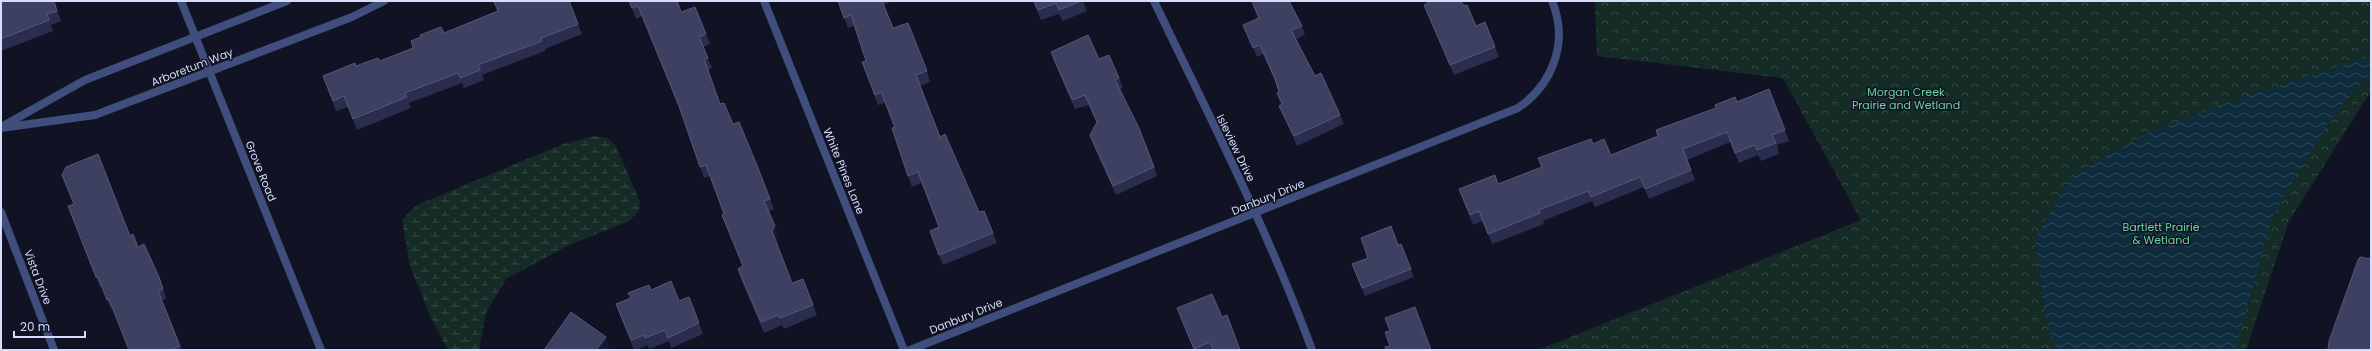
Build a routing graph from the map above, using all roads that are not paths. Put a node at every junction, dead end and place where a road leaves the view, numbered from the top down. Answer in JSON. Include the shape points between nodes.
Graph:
{"nodes":[{"id":1,"x":181,"y":1,"type":"edge"},
{"id":2,"x":287,"y":1,"type":"edge"},
{"id":3,"x":384,"y":1,"type":"edge"},
{"id":4,"x":764,"y":1,"type":"edge"},
{"id":5,"x":1154,"y":1,"type":"edge"},
{"id":6,"x":1552,"y":1,"type":"edge"},
{"id":7,"x":195,"y":38,"type":"junction"},
{"id":8,"x":209,"y":72,"type":"junction"},
{"id":9,"x":1,"y":128,"type":"edge"},
{"id":10,"x":1,"y":212,"type":"edge"},
{"id":11,"x":1256,"y":214,"type":"junction"},
{"id":12,"x":54,"y":350,"type":"edge"},
{"id":13,"x":321,"y":350,"type":"edge"},
{"id":14,"x":904,"y":350,"type":"edge"},
{"id":15,"x":910,"y":350,"type":"edge"},
{"id":16,"x":1312,"y":350,"type":"edge"}],
"edges":[{"from":1,"to":7,"type":"street","name":"Grove Road"},
{"from":2,"to":7,"type":"street","name":"Arboretum Way"},
{"from":3,"to":8,"type":"street","name":"Arboretum Way","via":[[352,18]]},
{"from":4,"to":14,"type":"street","name":"White Pines Lane"},
{"from":5,"to":11,"type":"street","name":"Isleview Drive"},
{"from":6,"to":11,"type":"street","name":"Danbury Drive","via":[[1559,49],[1554,67],[1544,85],[1531,99],[1518,108]]},
{"from":7,"to":8,"type":"street","name":"Grove Road"},
{"from":7,"to":9,"type":"street","name":"Arboretum Way","via":[[85,80]]},
{"from":8,"to":9,"type":"street","name":"Arboretum Way","via":[[95,115]]},
{"from":8,"to":13,"type":"street","name":"Grove Road"},
{"from":10,"to":12,"type":"street","name":"Vista Drive"},
{"from":11,"to":15,"type":"street","name":"Danbury Drive"},
{"from":11,"to":16,"type":"street","name":"Isleview Drive"}]}
